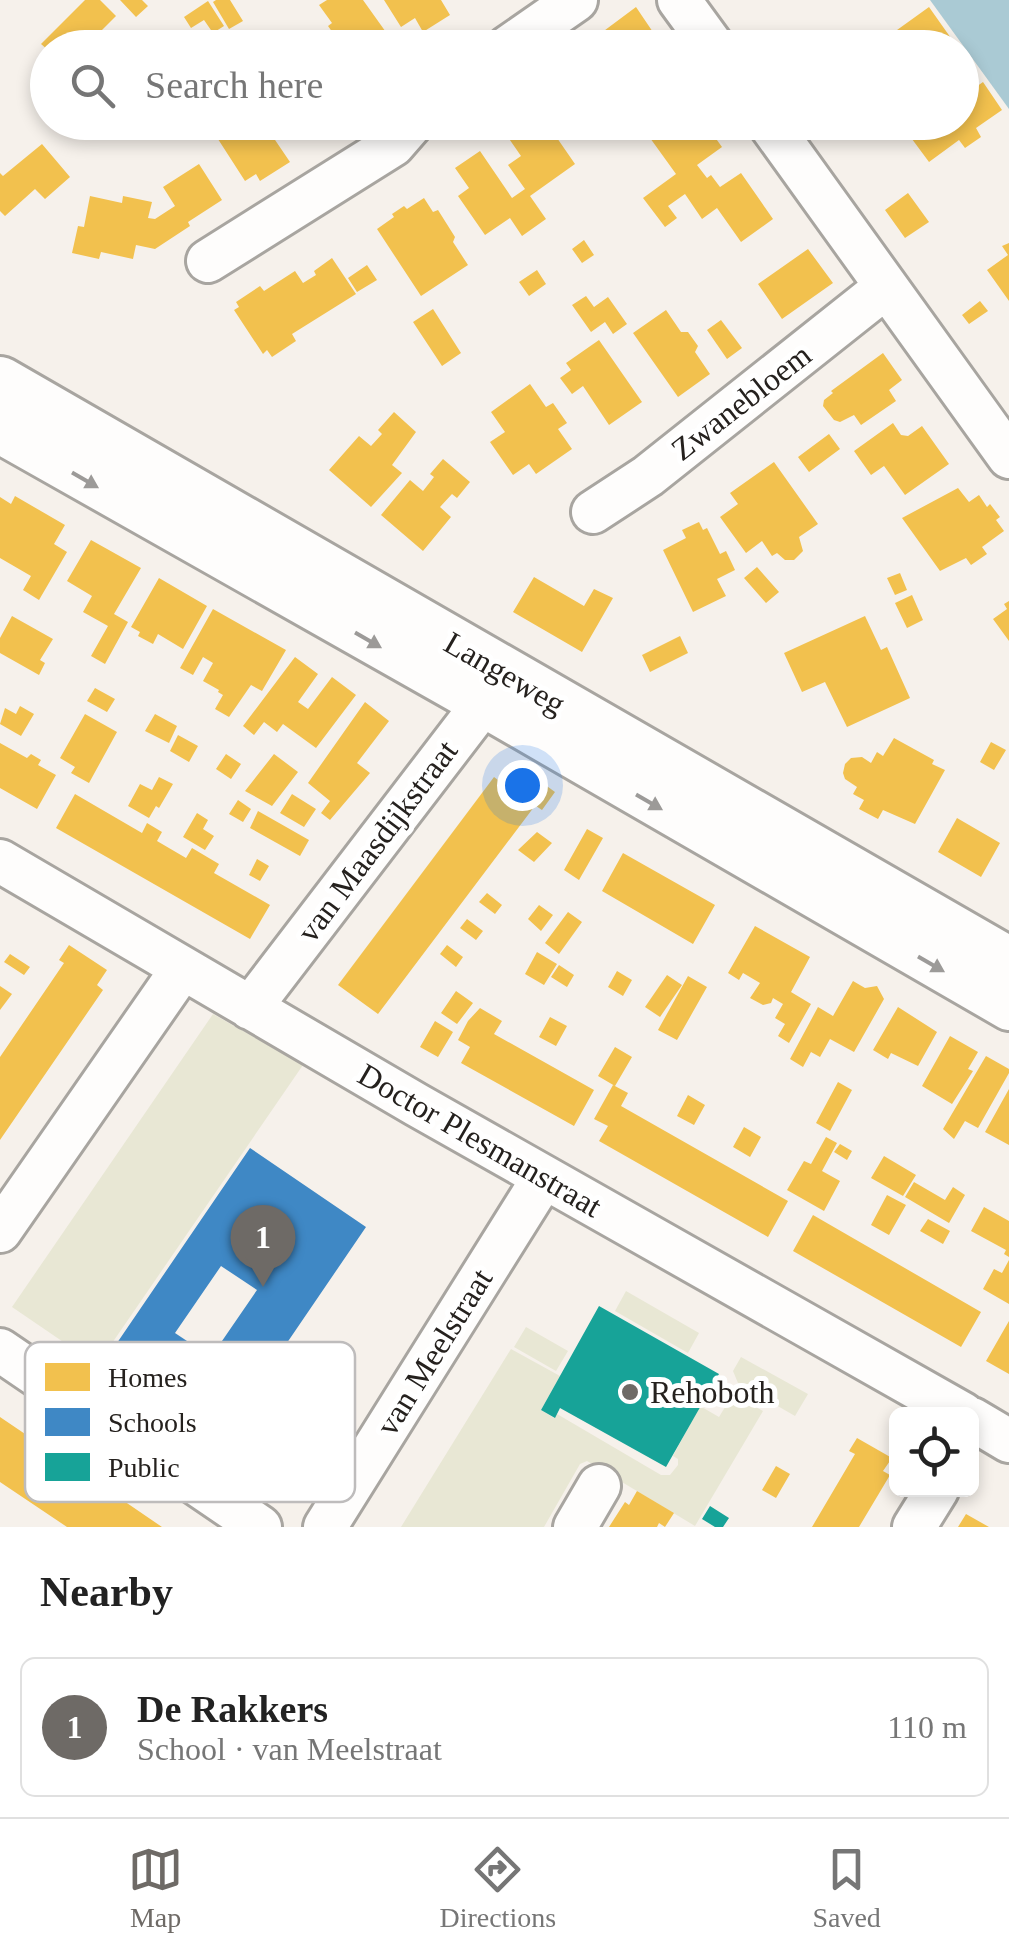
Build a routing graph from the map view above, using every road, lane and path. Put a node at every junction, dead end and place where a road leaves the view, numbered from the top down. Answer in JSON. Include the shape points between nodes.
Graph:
{"nodes":[{"id":1,"x":576,"y":0,"type":"edge"},
{"id":2,"x":679,"y":0,"type":"edge"},
{"id":3,"x":533,"y":30,"type":"edge"},
{"id":4,"x":701,"y":30,"type":"edge"},
{"id":5,"x":398,"y":140,"type":"edge"},
{"id":6,"x":781,"y":140,"type":"edge"},
{"id":7,"x":208,"y":261,"type":"dead end"},
{"id":8,"x":886,"y":287,"type":"junction"},
{"id":9,"x":0,"y":383,"type":"edge"},
{"id":10,"x":0,"y":432,"type":"edge"},
{"id":11,"x":1009,"y":457,"type":"edge"},
{"id":12,"x":593,"y":512,"type":"dead end"},
{"id":13,"x":494,"y":689,"type":"junction"},
{"id":14,"x":0,"y":860,"type":"edge"},
{"id":15,"x":1009,"y":964,"type":"edge"},
{"id":16,"x":182,"y":969,"type":"junction"},
{"id":17,"x":250,"y":1008,"type":"junction"},
{"id":18,"x":1009,"y":1010,"type":"edge"},
{"id":19,"x":544,"y":1177,"type":"junction"},
{"id":20,"x":0,"y":1231,"type":"edge"},
{"id":21,"x":0,"y":1350,"type":"edge"},
{"id":22,"x":25,"y":1367,"type":"edge"},
{"id":23,"x":945,"y":1407,"type":"edge"},
{"id":24,"x":355,"y":1479,"type":"edge"},
{"id":25,"x":600,"y":1486,"type":"dead end"},
{"id":26,"x":932,"y":1497,"type":"edge"},
{"id":27,"x":223,"y":1502,"type":"edge"},
{"id":28,"x":341,"y":1502,"type":"edge"},
{"id":29,"x":260,"y":1527,"type":"edge"},
{"id":30,"x":325,"y":1527,"type":"edge"},
{"id":31,"x":575,"y":1527,"type":"edge"},
{"id":32,"x":914,"y":1527,"type":"edge"}],
"edges":[{"from":1,"to":3,"type":"street"},
{"from":2,"to":4,"type":"street"},
{"from":5,"to":7,"type":"street"},
{"from":6,"to":8,"type":"street"},
{"from":8,"to":11,"type":"street"},
{"from":8,"to":12,"type":"street","name":"Zwanebloem"},
{"from":9,"to":13,"type":"main road","name":"Langeweg"},
{"from":10,"to":13,"type":"street","name":"Langeweg","one_way":true},
{"from":13,"to":15,"type":"main road","name":"Langeweg"},
{"from":13,"to":17,"type":"street","name":"van Maasdijkstraat"},
{"from":13,"to":18,"type":"street","name":"Langeweg","one_way":true},
{"from":14,"to":16,"type":"street","name":"Doctor Plesmanstraat"},
{"from":16,"to":17,"type":"street","name":"Doctor Plesmanstraat"},
{"from":16,"to":20,"type":"street"},
{"from":17,"to":19,"type":"street","name":"Doctor Plesmanstraat"},
{"from":19,"to":23,"type":"street","name":"Doctor Plesmanstraat"},
{"from":19,"to":24,"type":"street","name":"van Meelstraat"},
{"from":21,"to":22,"type":"street"},
{"from":25,"to":31,"type":"street"},
{"from":26,"to":32,"type":"street"},
{"from":27,"to":29,"type":"street"},
{"from":28,"to":30,"type":"street","name":"van Meelstraat"}]}
